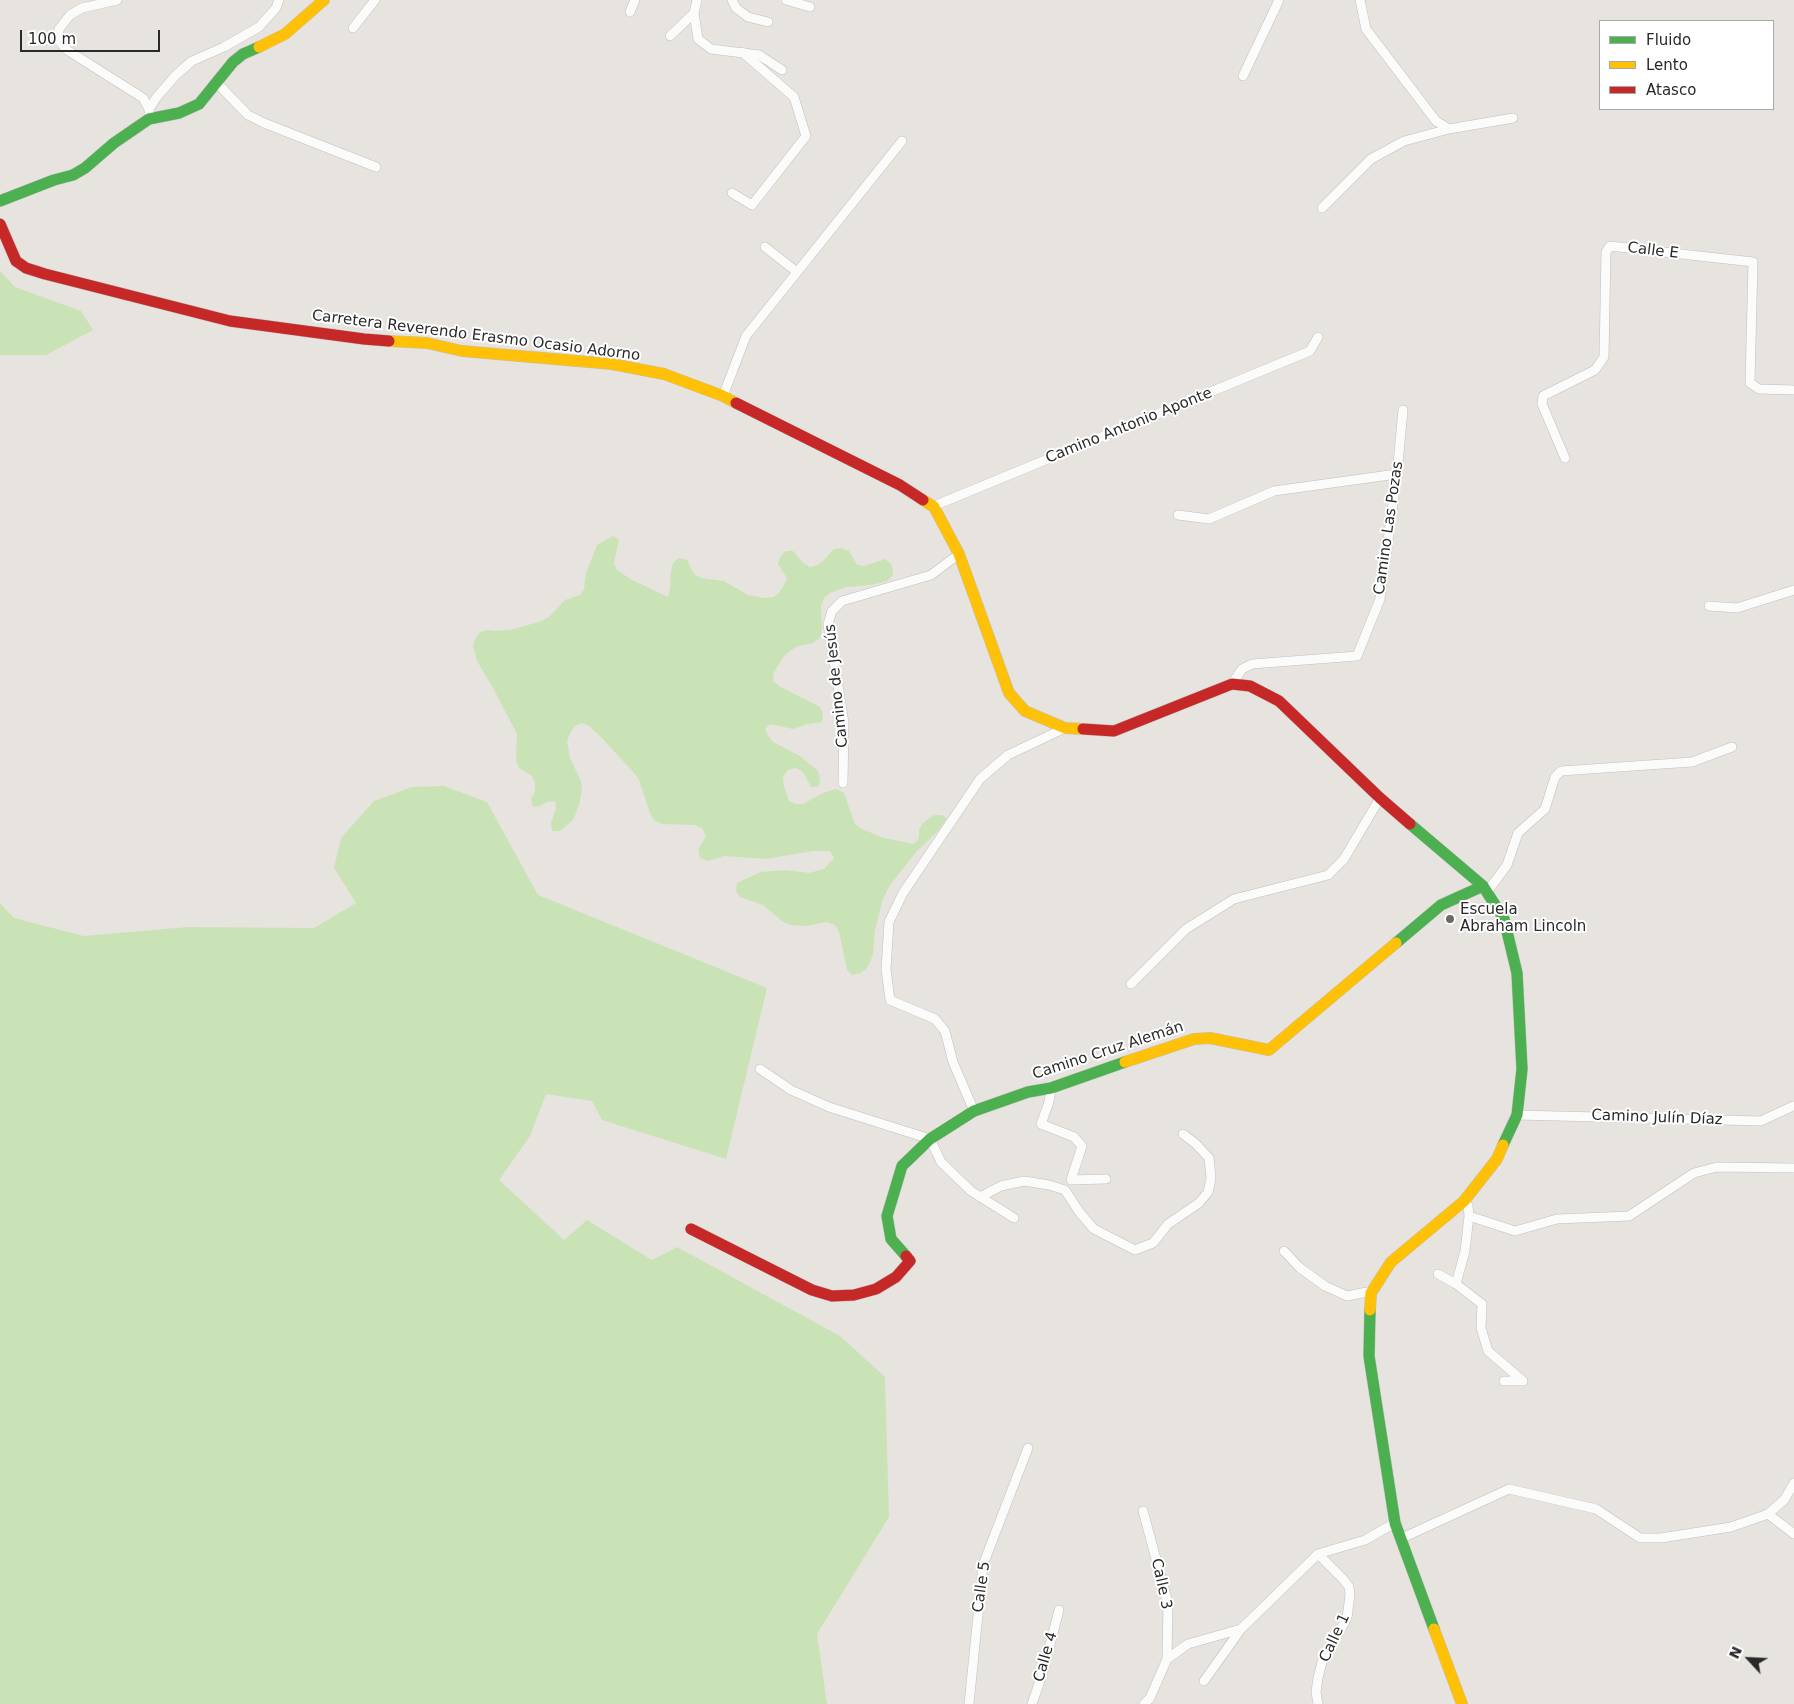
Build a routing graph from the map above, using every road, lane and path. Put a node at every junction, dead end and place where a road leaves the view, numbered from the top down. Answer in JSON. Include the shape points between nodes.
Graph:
{"nodes":[{"id":1,"x":117,"y":0,"type":"edge"},
{"id":2,"x":279,"y":0,"type":"edge"},
{"id":3,"x":324,"y":0,"type":"edge"},
{"id":4,"x":375,"y":0,"type":"edge"},
{"id":5,"x":635,"y":0,"type":"edge"},
{"id":6,"x":696,"y":0,"type":"edge"},
{"id":7,"x":732,"y":0,"type":"edge"},
{"id":8,"x":786,"y":0,"type":"edge"},
{"id":9,"x":1279,"y":0,"type":"edge"},
{"id":10,"x":1360,"y":0,"type":"edge"},
{"id":11,"x":810,"y":7,"type":"dead end"},
{"id":12,"x":630,"y":12,"type":"dead end"},
{"id":13,"x":694,"y":13,"type":"junction"},
{"id":14,"x":768,"y":22,"type":"dead end"},
{"id":15,"x":353,"y":28,"type":"dead end"},
{"id":16,"x":670,"y":36,"type":"dead end"},
{"id":17,"x":742,"y":52,"type":"junction"},
{"id":18,"x":782,"y":70,"type":"dead end"},
{"id":19,"x":1243,"y":76,"type":"dead end"},
{"id":20,"x":216,"y":82,"type":"junction"},
{"id":21,"x":149,"y":114,"type":"junction"},
{"id":22,"x":1513,"y":118,"type":"dead end"},
{"id":23,"x":1449,"y":129,"type":"junction"},
{"id":24,"x":902,"y":141,"type":"dead end"},
{"id":25,"x":376,"y":167,"type":"dead end"},
{"id":26,"x":732,"y":193,"type":"dead end"},
{"id":27,"x":0,"y":201,"type":"edge"},
{"id":28,"x":1322,"y":208,"type":"dead end"},
{"id":29,"x":0,"y":224,"type":"edge"},
{"id":30,"x":765,"y":247,"type":"dead end"},
{"id":31,"x":797,"y":272,"type":"junction"},
{"id":32,"x":1318,"y":337,"type":"dead end"},
{"id":33,"x":1794,"y":390,"type":"edge"},
{"id":34,"x":723,"y":396,"type":"junction"},
{"id":35,"x":1403,"y":410,"type":"dead end"},
{"id":36,"x":1565,"y":458,"type":"dead end"},
{"id":37,"x":1398,"y":474,"type":"junction"},
{"id":38,"x":934,"y":507,"type":"junction"},
{"id":39,"x":1178,"y":515,"type":"dead end"},
{"id":40,"x":959,"y":554,"type":"junction"},
{"id":41,"x":1794,"y":590,"type":"edge"},
{"id":42,"x":1709,"y":606,"type":"dead end"},
{"id":43,"x":1232,"y":684,"type":"junction"},
{"id":44,"x":1065,"y":728,"type":"junction"},
{"id":45,"x":1732,"y":747,"type":"dead end"},
{"id":46,"x":843,"y":783,"type":"dead end"},
{"id":47,"x":1380,"y":798,"type":"junction"},
{"id":48,"x":1485,"y":889,"type":"junction"},
{"id":49,"x":1131,"y":984,"type":"dead end"},
{"id":50,"x":760,"y":1069,"type":"dead end"},
{"id":51,"x":1051,"y":1088,"type":"junction"},
{"id":52,"x":1793,"y":1106,"type":"edge"},
{"id":53,"x":974,"y":1111,"type":"junction"},
{"id":54,"x":1517,"y":1115,"type":"junction"},
{"id":55,"x":1183,"y":1134,"type":"dead end"},
{"id":56,"x":930,"y":1139,"type":"junction"},
{"id":57,"x":1794,"y":1168,"type":"edge"},
{"id":58,"x":1106,"y":1179,"type":"dead end"},
{"id":59,"x":980,"y":1197,"type":"junction"},
{"id":60,"x":1464,"y":1201,"type":"junction"},
{"id":61,"x":1469,"y":1216,"type":"junction"},
{"id":62,"x":1014,"y":1218,"type":"dead end"},
{"id":63,"x":691,"y":1229,"type":"dead end"},
{"id":64,"x":1284,"y":1251,"type":"dead end"},
{"id":65,"x":1438,"y":1274,"type":"dead end"},
{"id":66,"x":1456,"y":1284,"type":"junction"},
{"id":67,"x":1371,"y":1293,"type":"junction"},
{"id":68,"x":1504,"y":1381,"type":"dead end"},
{"id":69,"x":1028,"y":1448,"type":"dead end"},
{"id":70,"x":1794,"y":1483,"type":"edge"},
{"id":71,"x":1143,"y":1511,"type":"dead end"},
{"id":72,"x":1768,"y":1514,"type":"junction"},
{"id":73,"x":1395,"y":1523,"type":"junction"},
{"id":74,"x":1794,"y":1534,"type":"edge"},
{"id":75,"x":1400,"y":1539,"type":"junction"},
{"id":76,"x":1318,"y":1554,"type":"junction"},
{"id":77,"x":1058,"y":1610,"type":"dead end"},
{"id":78,"x":1241,"y":1628,"type":"junction"},
{"id":79,"x":1167,"y":1659,"type":"junction"},
{"id":80,"x":1204,"y":1681,"type":"dead end"},
{"id":81,"x":968,"y":1704,"type":"edge"},
{"id":82,"x":1032,"y":1704,"type":"edge"},
{"id":83,"x":1144,"y":1704,"type":"edge"},
{"id":84,"x":1318,"y":1704,"type":"edge"},
{"id":85,"x":1462,"y":1704,"type":"edge"}],
"edges":[{"from":1,"to":21,"type":"street","via":[[82,8],[70,15],[59,29],[59,41],[67,50],[143,98]]},
{"from":2,"to":21,"type":"street","via":[[259,27],[187,65],[156,98]]},
{"from":3,"to":20,"type":"street","via":[[285,34],[238,58]]},
{"from":4,"to":15,"type":"street"},
{"from":5,"to":12,"type":"street"},
{"from":6,"to":13,"type":"street"},
{"from":7,"to":14,"type":"street","via":[[736,8],[748,17]]},
{"from":8,"to":11,"type":"street"},
{"from":9,"to":19,"type":"street"},
{"from":10,"to":23,"type":"street","via":[[1366,29],[1436,121]]},
{"from":13,"to":16,"type":"street"},
{"from":13,"to":17,"type":"street","via":[[698,39],[711,49]]},
{"from":17,"to":18,"type":"street","via":[[759,55]]},
{"from":17,"to":26,"type":"street","via":[[794,98],[806,136],[752,204]]},
{"from":20,"to":21,"type":"street","via":[[199,104],[190,109],[179,113]]},
{"from":20,"to":25,"type":"street","via":[[248,115]]},
{"from":21,"to":27,"type":"street","via":[[85,168]]},
{"from":22,"to":23,"type":"street"},
{"from":23,"to":28,"type":"street","via":[[1404,141],[1370,159]]},
{"from":24,"to":31,"type":"street"},
{"from":29,"to":34,"type":"street","name":"Carretera Reverendo Erasmo Ocasio Adorno","via":[[16,260],[26,268],[230,321],[364,339],[427,343],[462,351],[612,364],[664,374]]},
{"from":30,"to":31,"type":"street"},
{"from":31,"to":34,"type":"street","via":[[746,336]]},
{"from":32,"to":38,"type":"street","name":"Camino Antonio Aponte","via":[[1310,351]]},
{"from":33,"to":36,"type":"street","name":"Calle E","via":[[1759,389],[1750,382],[1753,262],[1610,246],[1606,252],[1604,358],[1595,370],[1543,396],[1542,404]]},
{"from":34,"to":38,"type":"street","name":"Carretera Reverendo Erasmo Ocasio Adorno","via":[[900,485]]},
{"from":35,"to":37,"type":"street","name":"Camino Las Pozas"},
{"from":37,"to":39,"type":"street","via":[[1274,491],[1209,519]]},
{"from":37,"to":43,"type":"street","name":"Camino Las Pozas","via":[[1380,599],[1358,656],[1252,664],[1242,669]]},
{"from":38,"to":40,"type":"street","name":"Carretera Reverendo Erasmo Ocasio Adorno"},
{"from":40,"to":44,"type":"street","name":"Carretera Reverendo Erasmo Ocasio Adorno","via":[[1009,693],[1024,711]]},
{"from":40,"to":46,"type":"street","name":"Camino de Jesús","via":[[931,575],[842,601],[832,611],[828,624],[844,723]]},
{"from":41,"to":42,"type":"street","via":[[1737,608]]},
{"from":43,"to":44,"type":"street","name":"Carretera Reverendo Erasmo Ocasio Adorno","via":[[1114,732]]},
{"from":43,"to":47,"type":"street","via":[[1250,686],[1280,700]]},
{"from":44,"to":53,"type":"street","via":[[1008,755],[980,779],[903,893],[888,922],[886,969],[890,1000],[935,1019],[945,1031],[953,1062]]},
{"from":45,"to":48,"type":"street","via":[[1692,762],[1561,771],[1555,777],[1545,809],[1518,833],[1507,865]]},
{"from":47,"to":48,"type":"street"},
{"from":47,"to":49,"type":"street","via":[[1344,859],[1328,876],[1234,899],[1186,929]]},
{"from":48,"to":51,"type":"street","name":"Camino Cruz Alemán","via":[[1440,905],[1269,1050],[1210,1038],[1194,1039]]},
{"from":48,"to":54,"type":"street","via":[[1504,919],[1517,973],[1522,1069]]},
{"from":50,"to":56,"type":"street","via":[[791,1090],[829,1107]]},
{"from":51,"to":53,"type":"street","name":"Camino Cruz Alemán","via":[[1028,1092]]},
{"from":51,"to":58,"type":"street","via":[[1041,1124],[1074,1137],[1082,1146],[1071,1180]]},
{"from":52,"to":54,"type":"street","name":"Camino Julín Díaz","via":[[1761,1121]]},
{"from":53,"to":56,"type":"street","name":"Camino Cruz Alemán"},
{"from":54,"to":60,"type":"street","via":[[1497,1159]]},
{"from":55,"to":59,"type":"street","via":[[1208,1158],[1211,1178],[1208,1192],[1199,1203],[1168,1224],[1153,1243],[1135,1250],[1094,1229],[1066,1190],[1024,1181],[1000,1186]]},
{"from":56,"to":59,"type":"street","via":[[941,1162]]},
{"from":56,"to":63,"type":"street","name":"Camino Cruz Alemán","via":[[902,1166],[887,1216],[891,1239],[910,1261],[896,1278],[876,1289],[832,1296],[812,1290]]},
{"from":57,"to":61,"type":"street","via":[[1717,1167],[1694,1173],[1629,1216],[1557,1219],[1516,1230]]},
{"from":59,"to":62,"type":"street"},
{"from":60,"to":61,"type":"street"},
{"from":60,"to":67,"type":"street","via":[[1391,1262]]},
{"from":61,"to":66,"type":"street","via":[[1465,1251]]},
{"from":64,"to":67,"type":"street","via":[[1300,1268],[1332,1289],[1347,1296]]},
{"from":65,"to":66,"type":"street"},
{"from":66,"to":68,"type":"street","via":[[1482,1304],[1481,1328],[1488,1351],[1523,1381]]},
{"from":67,"to":73,"type":"street","via":[[1369,1356]]},
{"from":69,"to":81,"type":"street","name":"Calle 5","via":[[983,1565]]},
{"from":70,"to":72,"type":"street","via":[[1784,1500]]},
{"from":71,"to":79,"type":"street","name":"Calle 3","via":[[1168,1603]]},
{"from":72,"to":74,"type":"street"},
{"from":72,"to":75,"type":"street","via":[[1731,1527],[1661,1538],[1640,1538],[1596,1509],[1509,1489]]},
{"from":73,"to":75,"type":"street"},
{"from":73,"to":76,"type":"street","via":[[1365,1540]]},
{"from":75,"to":85,"type":"street"},
{"from":76,"to":78,"type":"street"},
{"from":76,"to":84,"type":"street","name":"Calle 1","via":[[1344,1579],[1350,1594],[1347,1618],[1322,1662],[1316,1692]]},
{"from":77,"to":82,"type":"street","name":"Calle 4"},
{"from":78,"to":79,"type":"street","via":[[1188,1644]]},
{"from":78,"to":80,"type":"street"},
{"from":79,"to":83,"type":"street","via":[[1150,1698]]}]}
